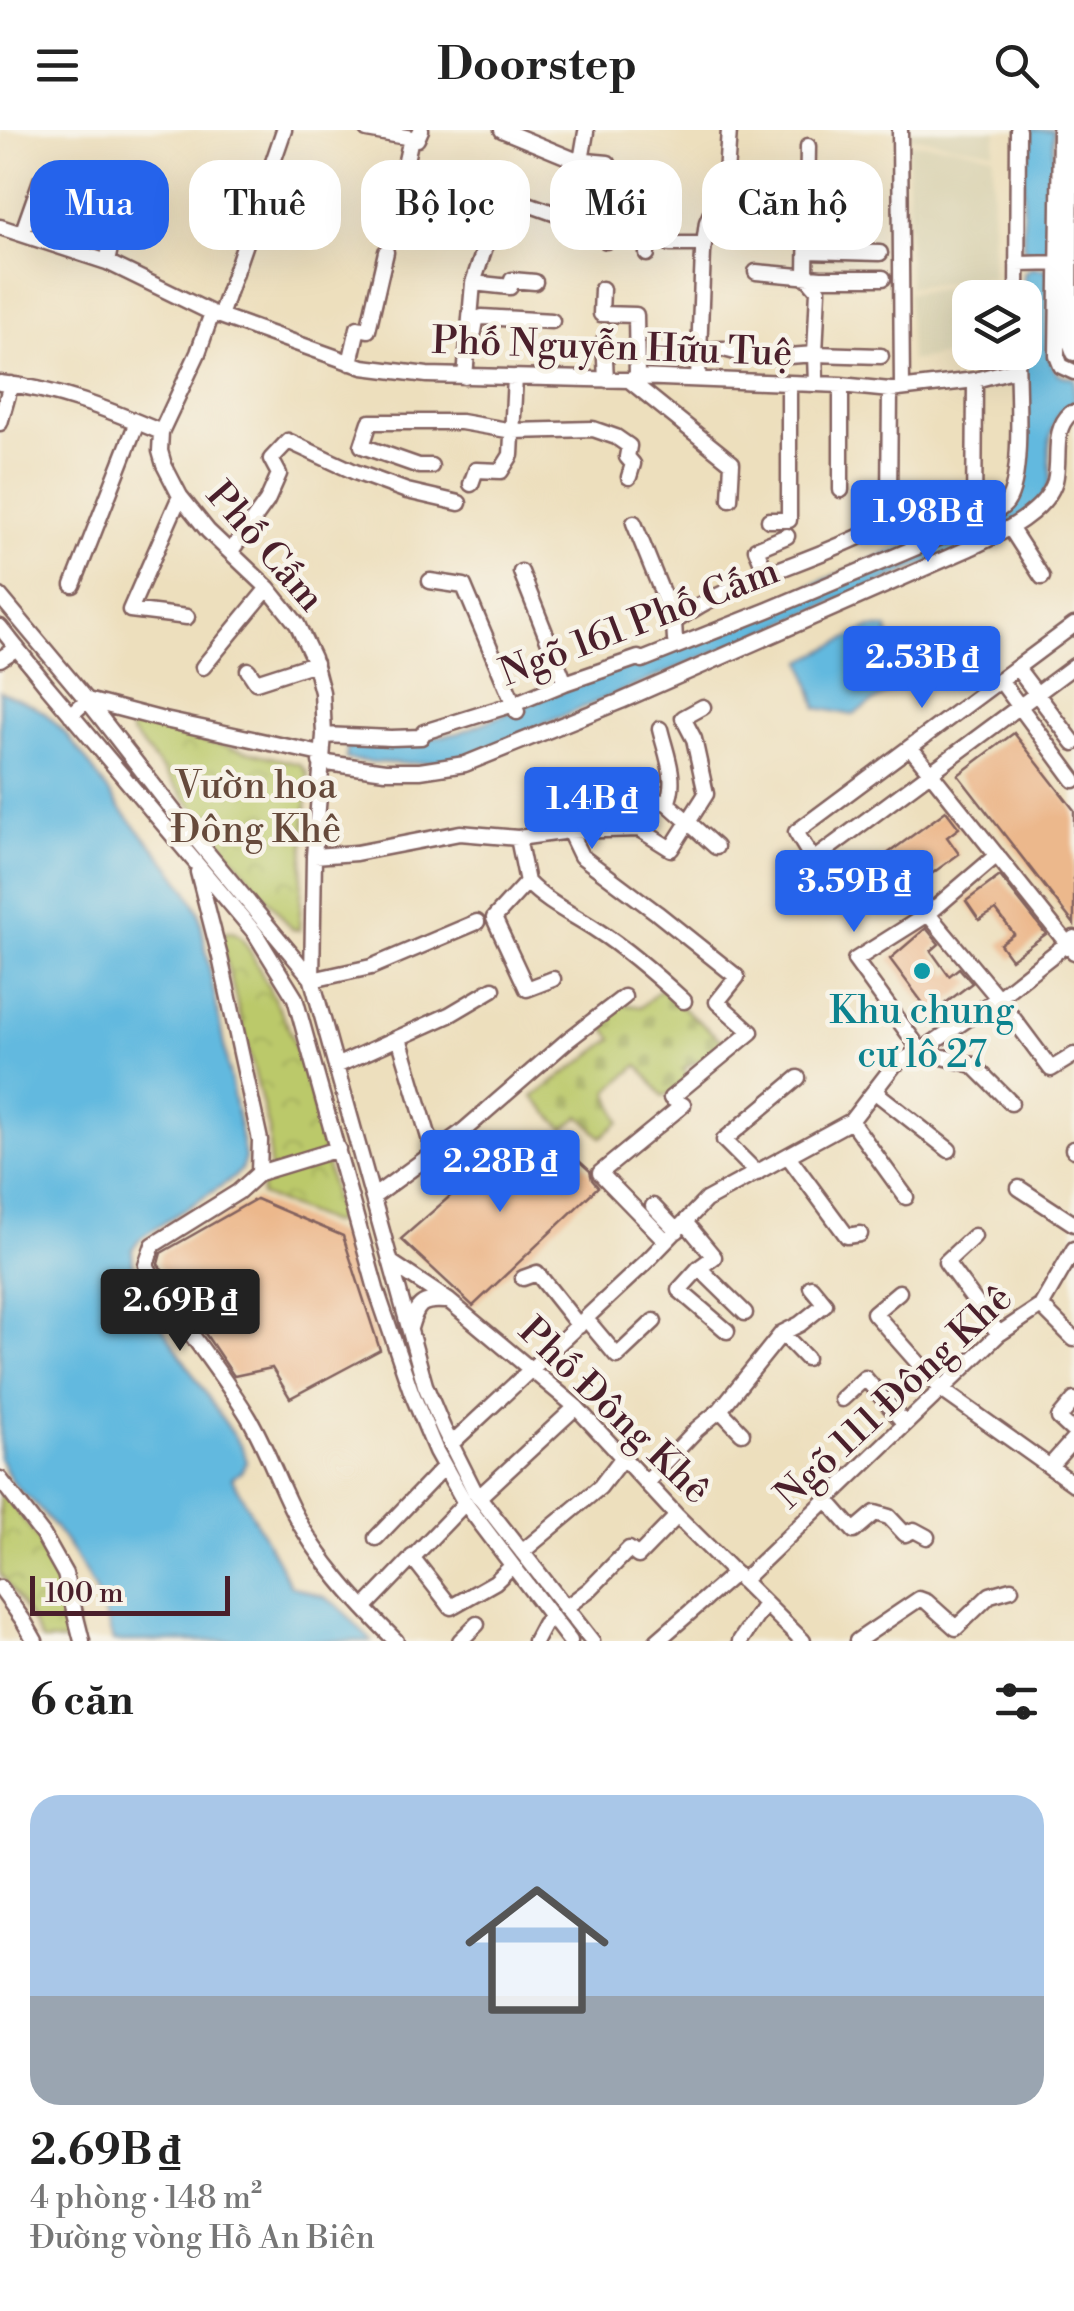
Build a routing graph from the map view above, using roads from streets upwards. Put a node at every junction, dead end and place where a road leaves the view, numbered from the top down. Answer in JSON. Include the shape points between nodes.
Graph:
{"nodes":[{"id":1,"x":284,"y":130,"type":"edge"},
{"id":2,"x":366,"y":130,"type":"edge"},
{"id":3,"x":502,"y":130,"type":"edge"},
{"id":4,"x":729,"y":130,"type":"edge"},
{"id":5,"x":900,"y":130,"type":"edge"},
{"id":6,"x":1018,"y":130,"type":"edge"},
{"id":7,"x":1060,"y":130,"type":"edge"},
{"id":8,"x":1071,"y":130,"type":"edge"},
{"id":9,"x":586,"y":132,"type":"edge"},
{"id":10,"x":416,"y":134,"type":"edge"},
{"id":11,"x":808,"y":146,"type":"dead end"},
{"id":12,"x":409,"y":160,"type":"edge"},
{"id":13,"x":576,"y":160,"type":"edge"},
{"id":14,"x":578,"y":160,"type":"edge"},
{"id":15,"x":727,"y":160,"type":"edge"},
{"id":16,"x":30,"y":210,"type":"edge"},
{"id":17,"x":0,"y":227,"type":"edge"},
{"id":18,"x":22,"y":234,"type":"junction"},
{"id":19,"x":110,"y":250,"type":"edge"},
{"id":20,"x":484,"y":250,"type":"edge"},
{"id":21,"x":647,"y":250,"type":"edge"},
{"id":22,"x":704,"y":250,"type":"edge"},
{"id":23,"x":807,"y":251,"type":"junction"},
{"id":24,"x":386,"y":252,"type":"dead end"},
{"id":25,"x":880,"y":253,"type":"dead end"},
{"id":26,"x":647,"y":254,"type":"dead end"},
{"id":27,"x":107,"y":262,"type":"junction"},
{"id":28,"x":1068,"y":263,"type":"edge"},
{"id":29,"x":1016,"y":264,"type":"junction"},
{"id":30,"x":756,"y":272,"type":"dead end"},
{"id":31,"x":806,"y":276,"type":"junction"},
{"id":32,"x":883,"y":278,"type":"dead end"},
{"id":33,"x":1016,"y":280,"type":"edge"},
{"id":34,"x":535,"y":282,"type":"dead end"},
{"id":35,"x":472,"y":283,"type":"junction"},
{"id":36,"x":602,"y":288,"type":"dead end"},
{"id":37,"x":216,"y":315,"type":"junction"},
{"id":38,"x":552,"y":321,"type":"dead end"},
{"id":39,"x":604,"y":340,"type":"dead end"},
{"id":40,"x":700,"y":350,"type":"junction"},
{"id":41,"x":1074,"y":353,"type":"edge"},
{"id":42,"x":815,"y":354,"type":"junction"},
{"id":43,"x":881,"y":356,"type":"dead end"},
{"id":44,"x":776,"y":357,"type":"dead end"},
{"id":45,"x":758,"y":358,"type":"dead end"},
{"id":46,"x":350,"y":362,"type":"junction"},
{"id":47,"x":1013,"y":370,"type":"edge"},
{"id":48,"x":1017,"y":370,"type":"edge"},
{"id":49,"x":1074,"y":372,"type":"edge"},
{"id":50,"x":468,"y":376,"type":"junction"},
{"id":51,"x":515,"y":377,"type":"junction"},
{"id":52,"x":633,"y":378,"type":"junction"},
{"id":53,"x":698,"y":379,"type":"junction"},
{"id":54,"x":606,"y":380,"type":"junction"},
{"id":55,"x":975,"y":380,"type":"junction"},
{"id":56,"x":5,"y":384,"type":"edge"},
{"id":57,"x":789,"y":384,"type":"junction"},
{"id":58,"x":816,"y":384,"type":"junction"},
{"id":59,"x":841,"y":385,"type":"junction"},
{"id":60,"x":896,"y":389,"type":"junction"},
{"id":61,"x":1074,"y":413,"type":"edge"},
{"id":62,"x":137,"y":422,"type":"junction"},
{"id":63,"x":0,"y":424,"type":"edge"},
{"id":64,"x":161,"y":432,"type":"junction"},
{"id":65,"x":513,"y":432,"type":"junction"},
{"id":66,"x":431,"y":466,"type":"dead end"},
{"id":67,"x":629,"y":476,"type":"dead end"},
{"id":68,"x":471,"y":484,"type":"dead end"},
{"id":69,"x":841,"y":490,"type":"dead end"},
{"id":70,"x":180,"y":496,"type":"junction"},
{"id":71,"x":730,"y":500,"type":"dead end"},
{"id":72,"x":889,"y":503,"type":"dead end"},
{"id":73,"x":459,"y":504,"type":"dead end"},
{"id":74,"x":769,"y":520,"type":"dead end"},
{"id":75,"x":974,"y":522,"type":"junction"},
{"id":76,"x":634,"y":523,"type":"dead end"},
{"id":77,"x":1010,"y":529,"type":"junction"},
{"id":78,"x":871,"y":532,"type":"dead end"},
{"id":79,"x":787,"y":536,"type":"dead end"},
{"id":80,"x":231,"y":550,"type":"junction"},
{"id":81,"x":520,"y":572,"type":"dead end"},
{"id":82,"x":767,"y":575,"type":"junction"},
{"id":83,"x":1042,"y":577,"type":"dead end"},
{"id":84,"x":430,"y":581,"type":"dead end"},
{"id":85,"x":73,"y":585,"type":"dead end"},
{"id":86,"x":268,"y":588,"type":"junction"},
{"id":87,"x":0,"y":596,"type":"edge"},
{"id":88,"x":187,"y":617,"type":"dead end"},
{"id":89,"x":674,"y":622,"type":"junction"},
{"id":90,"x":1074,"y":625,"type":"edge"},
{"id":91,"x":0,"y":627,"type":"edge"},
{"id":92,"x":682,"y":644,"type":"junction"},
{"id":93,"x":17,"y":648,"type":"junction"},
{"id":94,"x":0,"y":658,"type":"edge"},
{"id":95,"x":315,"y":664,"type":"junction"},
{"id":96,"x":203,"y":666,"type":"dead end"},
{"id":97,"x":1074,"y":666,"type":"edge"},
{"id":98,"x":1017,"y":668,"type":"junction"},
{"id":99,"x":248,"y":670,"type":"dead end"},
{"id":100,"x":592,"y":678,"type":"junction"},
{"id":101,"x":1000,"y":680,"type":"junction"},
{"id":102,"x":565,"y":683,"type":"junction"},
{"id":103,"x":1036,"y":694,"type":"junction"},
{"id":104,"x":87,"y":700,"type":"junction"},
{"id":105,"x":1019,"y":706,"type":"junction"},
{"id":106,"x":703,"y":707,"type":"dead end"},
{"id":107,"x":516,"y":708,"type":"junction"},
{"id":108,"x":71,"y":715,"type":"junction"},
{"id":109,"x":660,"y":729,"type":"dead end"},
{"id":110,"x":324,"y":734,"type":"junction"},
{"id":111,"x":1074,"y":743,"type":"edge"},
{"id":112,"x":910,"y":747,"type":"junction"},
{"id":113,"x":320,"y":758,"type":"junction"},
{"id":114,"x":931,"y":772,"type":"junction"},
{"id":115,"x":1074,"y":780,"type":"edge"},
{"id":116,"x":667,"y":803,"type":"junction"},
{"id":117,"x":688,"y":823,"type":"junction"},
{"id":118,"x":570,"y":831,"type":"junction"},
{"id":119,"x":190,"y":832,"type":"junction"},
{"id":120,"x":518,"y":838,"type":"junction"},
{"id":121,"x":716,"y":847,"type":"dead end"},
{"id":122,"x":997,"y":855,"type":"junction"},
{"id":123,"x":314,"y":856,"type":"junction"},
{"id":124,"x":196,"y":864,"type":"junction"},
{"id":125,"x":527,"y":882,"type":"junction"},
{"id":126,"x":928,"y":914,"type":"junction"},
{"id":127,"x":477,"y":922,"type":"dead end"},
{"id":128,"x":1072,"y":945,"type":"edge"},
{"id":129,"x":553,"y":979,"type":"dead end"},
{"id":130,"x":312,"y":980,"type":"junction"},
{"id":131,"x":494,"y":989,"type":"dead end"},
{"id":132,"x":624,"y":997,"type":"dead end"},
{"id":133,"x":294,"y":998,"type":"junction"},
{"id":134,"x":998,"y":998,"type":"junction"},
{"id":135,"x":684,"y":1001,"type":"dead end"},
{"id":136,"x":399,"y":1038,"type":"junction"},
{"id":137,"x":921,"y":1051,"type":"junction"},
{"id":138,"x":1074,"y":1055,"type":"edge"},
{"id":139,"x":336,"y":1066,"type":"junction"},
{"id":140,"x":798,"y":1078,"type":"dead end"},
{"id":141,"x":874,"y":1091,"type":"junction"},
{"id":142,"x":1011,"y":1103,"type":"dead end"},
{"id":143,"x":851,"y":1121,"type":"junction"},
{"id":144,"x":338,"y":1149,"type":"junction"},
{"id":145,"x":949,"y":1150,"type":"dead end"},
{"id":146,"x":433,"y":1151,"type":"junction"},
{"id":147,"x":788,"y":1156,"type":"junction"},
{"id":148,"x":757,"y":1173,"type":"junction"},
{"id":149,"x":260,"y":1174,"type":"junction"},
{"id":150,"x":1019,"y":1188,"type":"dead end"},
{"id":151,"x":373,"y":1197,"type":"junction"},
{"id":152,"x":906,"y":1198,"type":"dead end"},
{"id":153,"x":654,"y":1206,"type":"dead end"},
{"id":154,"x":1074,"y":1224,"type":"edge"},
{"id":155,"x":676,"y":1231,"type":"junction"},
{"id":156,"x":860,"y":1234,"type":"dead end"},
{"id":157,"x":974,"y":1236,"type":"dead end"},
{"id":158,"x":1074,"y":1248,"type":"edge"},
{"id":159,"x":392,"y":1262,"type":"junction"},
{"id":160,"x":370,"y":1267,"type":"junction"},
{"id":161,"x":698,"y":1268,"type":"junction"},
{"id":162,"x":523,"y":1278,"type":"dead end"},
{"id":163,"x":812,"y":1287,"type":"dead end"},
{"id":164,"x":900,"y":1292,"type":"dead end"},
{"id":165,"x":448,"y":1301,"type":"junction"},
{"id":166,"x":1040,"y":1306,"type":"junction"},
{"id":167,"x":745,"y":1312,"type":"dead end"},
{"id":168,"x":582,"y":1322,"type":"junction"},
{"id":169,"x":654,"y":1322,"type":"dead end"},
{"id":170,"x":410,"y":1329,"type":"junction"},
{"id":171,"x":727,"y":1331,"type":"dead end"},
{"id":172,"x":782,"y":1334,"type":"junction"},
{"id":173,"x":998,"y":1334,"type":"junction"},
{"id":174,"x":1074,"y":1339,"type":"edge"},
{"id":175,"x":806,"y":1358,"type":"dead end"},
{"id":176,"x":531,"y":1368,"type":"junction"},
{"id":177,"x":942,"y":1390,"type":"junction"},
{"id":178,"x":842,"y":1399,"type":"dead end"},
{"id":179,"x":1074,"y":1400,"type":"edge"},
{"id":180,"x":576,"y":1407,"type":"junction"},
{"id":181,"x":720,"y":1410,"type":"junction"},
{"id":182,"x":905,"y":1424,"type":"junction"},
{"id":183,"x":742,"y":1433,"type":"dead end"},
{"id":184,"x":1074,"y":1435,"type":"edge"},
{"id":185,"x":451,"y":1444,"type":"junction"},
{"id":186,"x":623,"y":1457,"type":"junction"},
{"id":187,"x":1050,"y":1466,"type":"junction"},
{"id":188,"x":444,"y":1467,"type":"junction"},
{"id":189,"x":0,"y":1479,"type":"edge"},
{"id":190,"x":647,"y":1482,"type":"junction"},
{"id":191,"x":1074,"y":1484,"type":"edge"},
{"id":192,"x":826,"y":1499,"type":"junction"},
{"id":193,"x":472,"y":1500,"type":"junction"},
{"id":194,"x":677,"y":1516,"type":"junction"},
{"id":195,"x":927,"y":1537,"type":"dead end"},
{"id":196,"x":376,"y":1538,"type":"dead end"},
{"id":197,"x":522,"y":1552,"type":"junction"},
{"id":198,"x":412,"y":1557,"type":"junction"},
{"id":199,"x":512,"y":1566,"type":"junction"},
{"id":200,"x":738,"y":1577,"type":"junction"},
{"id":201,"x":0,"y":1588,"type":"edge"},
{"id":202,"x":1011,"y":1589,"type":"dead end"},
{"id":203,"x":765,"y":1604,"type":"junction"},
{"id":204,"x":364,"y":1608,"type":"junction"},
{"id":205,"x":566,"y":1608,"type":"junction"},
{"id":206,"x":552,"y":1617,"type":"junction"},
{"id":207,"x":477,"y":1624,"type":"dead end"},
{"id":208,"x":35,"y":1641,"type":"edge"},
{"id":209,"x":82,"y":1641,"type":"edge"},
{"id":210,"x":396,"y":1641,"type":"edge"},
{"id":211,"x":460,"y":1641,"type":"edge"},
{"id":212,"x":535,"y":1641,"type":"edge"},
{"id":213,"x":570,"y":1641,"type":"edge"},
{"id":214,"x":592,"y":1641,"type":"edge"},
{"id":215,"x":657,"y":1641,"type":"edge"},
{"id":216,"x":740,"y":1641,"type":"edge"},
{"id":217,"x":804,"y":1641,"type":"edge"},
{"id":218,"x":857,"y":1641,"type":"edge"}],
"edges":[{"from":1,"to":37,"type":"street"},
{"from":2,"to":10,"type":"street"},
{"from":3,"to":13,"type":"street"},
{"from":4,"to":15,"type":"street"},
{"from":5,"to":60,"type":"street"},
{"from":6,"to":29,"type":"street"},
{"from":7,"to":28,"type":"street"},
{"from":8,"to":28,"type":"street"},
{"from":9,"to":14,"type":"street"},
{"from":10,"to":12,"type":"street"},
{"from":11,"to":23,"type":"street"},
{"from":16,"to":18,"type":"street"},
{"from":17,"to":18,"type":"street"},
{"from":18,"to":27,"type":"street"},
{"from":19,"to":27,"type":"street"},
{"from":20,"to":35,"type":"street"},
{"from":21,"to":26,"type":"street"},
{"from":22,"to":40,"type":"street"},
{"from":23,"to":25,"type":"street"},
{"from":23,"to":31,"type":"street"},
{"from":24,"to":46,"type":"street","via":[[368,330],[358,328]]},
{"from":27,"to":37,"type":"street"},
{"from":28,"to":29,"type":"street"},
{"from":28,"to":41,"type":"street"},
{"from":28,"to":49,"type":"street","via":[[1057,356]]},
{"from":29,"to":33,"type":"street"},
{"from":30,"to":31,"type":"street"},
{"from":31,"to":32,"type":"street"},
{"from":31,"to":42,"type":"street","via":[[818,290]]},
{"from":34,"to":35,"type":"street","via":[[512,280],[510,288]]},
{"from":35,"to":50,"type":"street"},
{"from":36,"to":52,"type":"street","via":[[602,314],[636,316]]},
{"from":37,"to":46,"type":"street","name":"Phố Nguyễn Hữu Tuệ"},
{"from":37,"to":64,"type":"street"},
{"from":38,"to":50,"type":"street","via":[[476,320]]},
{"from":39,"to":54,"type":"street"},
{"from":40,"to":45,"type":"street"},
{"from":40,"to":53,"type":"street"},
{"from":42,"to":43,"type":"street"},
{"from":42,"to":44,"type":"street"},
{"from":42,"to":58,"type":"street"},
{"from":46,"to":50,"type":"street","name":"Phố Nguyễn Hữu Tuệ"},
{"from":47,"to":55,"type":"street","name":"Phố Nguyễn Hữu Tuệ"},
{"from":48,"to":75,"type":"street","name":"Ngõ 161 Phố Cấm","via":[[1013,489],[1006,505]]},
{"from":50,"to":51,"type":"street","name":"Phố Nguyễn Hữu Tuệ"},
{"from":51,"to":54,"type":"street","name":"Phố Nguyễn Hữu Tuệ"},
{"from":51,"to":65,"type":"street"},
{"from":52,"to":53,"type":"street","name":"Phố Nguyễn Hữu Tuệ"},
{"from":52,"to":54,"type":"street","name":"Phố Nguyễn Hữu Tuệ"},
{"from":52,"to":71,"type":"street","via":[[732,463]]},
{"from":53,"to":57,"type":"street","name":"Phố Nguyễn Hữu Tuệ"},
{"from":55,"to":60,"type":"street","name":"Phố Nguyễn Hữu Tuệ"},
{"from":55,"to":75,"type":"street"},
{"from":56,"to":62,"type":"street","via":[[59,394]]},
{"from":56,"to":63,"type":"street"},
{"from":57,"to":58,"type":"street","name":"Phố Nguyễn Hữu Tuệ"},
{"from":57,"to":74,"type":"street","via":[[788,520]]},
{"from":58,"to":59,"type":"street","name":"Phố Nguyễn Hữu Tuệ"},
{"from":59,"to":60,"type":"street","name":"Phố Nguyễn Hữu Tuệ"},
{"from":59,"to":69,"type":"street"},
{"from":60,"to":72,"type":"street"},
{"from":61,"to":77,"type":"street","via":[[1058,434],[1054,483],[1039,506]]},
{"from":62,"to":64,"type":"street"},
{"from":62,"to":85,"type":"street"},
{"from":64,"to":70,"type":"street","name":"Phố Cấm","via":[[164,465]]},
{"from":65,"to":66,"type":"street","via":[[460,422],[370,422],[362,446]]},
{"from":65,"to":67,"type":"street","via":[[593,430],[616,436],[629,446]]},
{"from":65,"to":68,"type":"street","via":[[501,471],[476,470]]},
{"from":70,"to":80,"type":"street","name":"Phố Cấm"},
{"from":70,"to":88,"type":"street","via":[[130,610]]},
{"from":73,"to":80,"type":"street","via":[[406,491],[288,441],[271,459],[279,474],[267,502]]},
{"from":75,"to":92,"type":"street","name":"Ngõ 161 Phố Cấm"},
{"from":76,"to":89,"type":"street"},
{"from":77,"to":83,"type":"street"},
{"from":77,"to":113,"type":"street","via":[[465,764],[385,771]]},
{"from":78,"to":82,"type":"street"},
{"from":79,"to":82,"type":"street","via":[[756,549]]},
{"from":80,"to":86,"type":"street","name":"Phố Cấm"},
{"from":81,"to":102,"type":"street"},
{"from":82,"to":89,"type":"street"},
{"from":84,"to":107,"type":"street","via":[[464,586]]},
{"from":86,"to":95,"type":"street","name":"Phố Cấm","via":[[297,624]]},
{"from":86,"to":96,"type":"street"},
{"from":87,"to":104,"type":"street"},
{"from":89,"to":92,"type":"street","via":[[675,640]]},
{"from":90,"to":98,"type":"street"},
{"from":91,"to":93,"type":"street"},
{"from":92,"to":100,"type":"street","name":"Ngõ 161 Phố Cấm"},
{"from":93,"to":94,"type":"street"},
{"from":93,"to":108,"type":"street"},
{"from":95,"to":99,"type":"street","via":[[256,682]]},
{"from":95,"to":110,"type":"street","name":"Phố Cấm"},
{"from":97,"to":103,"type":"street"},
{"from":98,"to":101,"type":"street"},
{"from":98,"to":103,"type":"street"},
{"from":100,"to":102,"type":"street","name":"Ngõ 161 Phố Cấm"},
{"from":100,"to":107,"type":"street"},
{"from":101,"to":105,"type":"street"},
{"from":101,"to":112,"type":"street"},
{"from":102,"to":107,"type":"street","name":"Ngõ 161 Phố Cấm"},
{"from":103,"to":105,"type":"street"},
{"from":103,"to":111,"type":"street"},
{"from":104,"to":108,"type":"street"},
{"from":104,"to":113,"type":"street"},
{"from":104,"to":119,"type":"street"},
{"from":105,"to":114,"type":"street"},
{"from":105,"to":115,"type":"street"},
{"from":106,"to":117,"type":"street","via":[[684,718],[706,794]]},
{"from":107,"to":110,"type":"street","via":[[432,739]]},
{"from":108,"to":124,"type":"street"},
{"from":109,"to":116,"type":"street","via":[[672,781]]},
{"from":110,"to":113,"type":"street","name":"Phố Cấm"},
{"from":112,"to":114,"type":"street"},
{"from":112,"to":114,"type":"street","via":[[796,832],[813,860]]},
{"from":113,"to":123,"type":"street"},
{"from":114,"to":122,"type":"street"},
{"from":116,"to":117,"type":"street"},
{"from":116,"to":118,"type":"street","via":[[617,792],[573,794]]},
{"from":117,"to":118,"type":"street","via":[[671,849],[638,829]]},
{"from":117,"to":121,"type":"street"},
{"from":118,"to":120,"type":"street"},
{"from":118,"to":155,"type":"street","via":[[580,856],[737,977],[717,1002],[752,1032],[671,1098],[683,1104],[600,1172]]},
{"from":119,"to":124,"type":"street"},
{"from":119,"to":130,"type":"street"},
{"from":120,"to":123,"type":"street","via":[[460,833]]},
{"from":120,"to":125,"type":"street"},
{"from":122,"to":126,"type":"street"},
{"from":122,"to":128,"type":"street"},
{"from":123,"to":130,"type":"street"},
{"from":124,"to":133,"type":"street","via":[[255,933]]},
{"from":124,"to":149,"type":"street","via":[[260,1140]]},
{"from":125,"to":129,"type":"street","via":[[494,918],[527,989]]},
{"from":125,"to":135,"type":"street"},
{"from":126,"to":134,"type":"street"},
{"from":126,"to":137,"type":"street","via":[[854,960]]},
{"from":127,"to":130,"type":"street","via":[[371,967]]},
{"from":128,"to":134,"type":"street"},
{"from":130,"to":133,"type":"street"},
{"from":130,"to":139,"type":"street"},
{"from":131,"to":136,"type":"street"},
{"from":132,"to":146,"type":"street"},
{"from":133,"to":144,"type":"street"},
{"from":134,"to":137,"type":"street"},
{"from":134,"to":138,"type":"street","via":[[1052,1069]]},
{"from":136,"to":139,"type":"street"},
{"from":136,"to":146,"type":"street"},
{"from":137,"to":141,"type":"street","via":[[896,1064]]},
{"from":137,"to":142,"type":"street","via":[[974,1066]]},
{"from":139,"to":151,"type":"street"},
{"from":140,"to":148,"type":"street","via":[[724,1140]]},
{"from":141,"to":143,"type":"street"},
{"from":141,"to":145,"type":"street"},
{"from":143,"to":147,"type":"street"},
{"from":143,"to":152,"type":"street"},
{"from":144,"to":149,"type":"street"},
{"from":144,"to":160,"type":"street"},
{"from":146,"to":151,"type":"street"},
{"from":147,"to":148,"type":"street"},
{"from":147,"to":156,"type":"street","via":[[847,1236]]},
{"from":148,"to":155,"type":"street","via":[[706,1200]]},
{"from":149,"to":204,"type":"street","via":[[153,1246],[146,1265],[249,1419],[302,1525]]},
{"from":150,"to":154,"type":"street"},
{"from":151,"to":159,"type":"street"},
{"from":153,"to":155,"type":"street"},
{"from":155,"to":161,"type":"street","via":[[714,1257]]},
{"from":155,"to":168,"type":"street"},
{"from":157,"to":173,"type":"street","via":[[946,1262]]},
{"from":158,"to":166,"type":"street","name":"Ngõ 111 Đông Khê"},
{"from":159,"to":160,"type":"street"},
{"from":159,"to":165,"type":"street","name":"Phố Đông Khê"},
{"from":159,"to":170,"type":"street"},
{"from":160,"to":188,"type":"street"},
{"from":161,"to":167,"type":"street"},
{"from":161,"to":171,"type":"street","via":[[680,1290]]},
{"from":162,"to":168,"type":"street","via":[[537,1274]]},
{"from":163,"to":172,"type":"street","via":[[824,1304]]},
{"from":164,"to":177,"type":"street","via":[[874,1314]]},
{"from":165,"to":170,"type":"street","via":[[422,1303]]},
{"from":165,"to":176,"type":"street","name":"Phố Đông Khê"},
{"from":166,"to":173,"type":"street","name":"Ngõ 111 Đông Khê"},
{"from":166,"to":174,"type":"street"},
{"from":168,"to":169,"type":"street","via":[[617,1356]]},
{"from":168,"to":176,"type":"street"},
{"from":170,"to":185,"type":"street"},
{"from":172,"to":175,"type":"street"},
{"from":172,"to":181,"type":"street"},
{"from":173,"to":177,"type":"street","name":"Ngõ 111 Đông Khê"},
{"from":176,"to":180,"type":"street","name":"Phố Đông Khê"},
{"from":176,"to":185,"type":"street"},
{"from":177,"to":182,"type":"street","name":"Ngõ 111 Đông Khê"},
{"from":177,"to":187,"type":"street"},
{"from":178,"to":182,"type":"street","via":[[865,1378]]},
{"from":179,"to":184,"type":"street","via":[[1058,1418]]},
{"from":180,"to":186,"type":"street","name":"Phố Đông Khê"},
{"from":180,"to":193,"type":"street"},
{"from":181,"to":183,"type":"street"},
{"from":181,"to":190,"type":"street"},
{"from":182,"to":192,"type":"street","name":"Ngõ 111 Đông Khê"},
{"from":184,"to":187,"type":"street"},
{"from":185,"to":193,"type":"street"},
{"from":186,"to":190,"type":"street","name":"Phố Đông Khê"},
{"from":186,"to":197,"type":"street","via":[[600,1487]]},
{"from":187,"to":191,"type":"street"},
{"from":188,"to":193,"type":"street"},
{"from":188,"to":196,"type":"street"},
{"from":189,"to":209,"type":"street","via":[[65,1574]]},
{"from":190,"to":194,"type":"street","name":"Phố Đông Khê"},
{"from":192,"to":195,"type":"street","via":[[854,1530],[875,1513],[890,1517],[905,1534],[914,1530]]},
{"from":192,"to":200,"type":"street","name":"Ngõ 111 Đông Khê"},
{"from":193,"to":197,"type":"street"},
{"from":193,"to":198,"type":"street"},
{"from":193,"to":199,"type":"street"},
{"from":194,"to":200,"type":"street","name":"Phố Đông Khê"},
{"from":194,"to":205,"type":"street","via":[[638,1556],[628,1549]]},
{"from":197,"to":205,"type":"street"},
{"from":198,"to":199,"type":"street","via":[[451,1607]]},
{"from":198,"to":204,"type":"street"},
{"from":199,"to":206,"type":"street"},
{"from":200,"to":203,"type":"street","name":"Phố Đông Khê"},
{"from":200,"to":215,"type":"street","name":"Ngõ 111 Đông Khê"},
{"from":201,"to":208,"type":"street"},
{"from":202,"to":218,"type":"street","via":[[990,1596],[956,1628],[920,1599]]},
{"from":203,"to":216,"type":"street"},
{"from":203,"to":217,"type":"street","name":"Phố Đông Khê"},
{"from":204,"to":210,"type":"street"},
{"from":205,"to":214,"type":"street"},
{"from":206,"to":212,"type":"street"},
{"from":206,"to":213,"type":"street"},
{"from":207,"to":211,"type":"street"}]}
